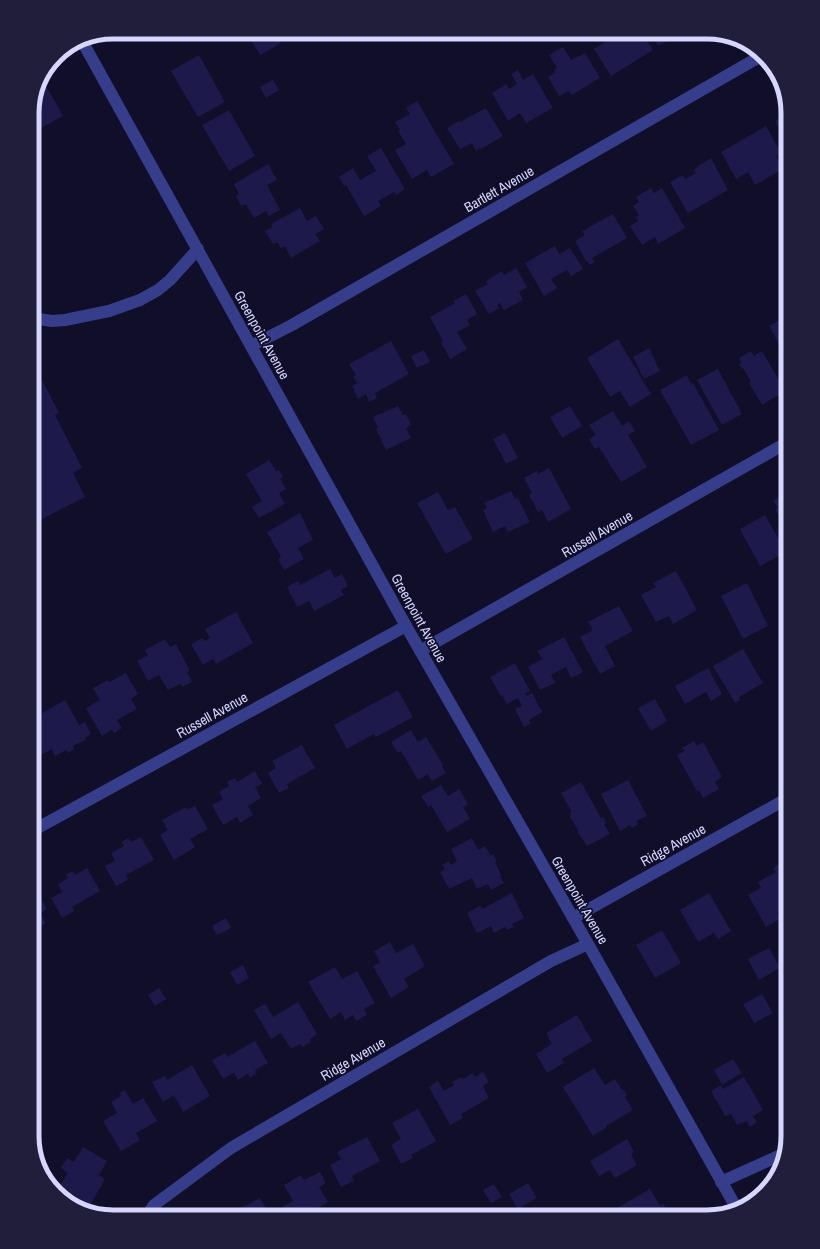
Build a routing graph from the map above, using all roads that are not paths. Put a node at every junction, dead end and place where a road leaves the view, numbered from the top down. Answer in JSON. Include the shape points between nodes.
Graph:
{"nodes":[{"id":1,"x":84,"y":45,"type":"edge"},
{"id":2,"x":757,"y":58,"type":"edge"},
{"id":3,"x":198,"y":249,"type":"junction"},
{"id":4,"x":39,"y":319,"type":"edge"},
{"id":5,"x":251,"y":346,"type":"junction"},
{"id":6,"x":781,"y":446,"type":"edge"},
{"id":7,"x":406,"y":626,"type":"junction"},
{"id":8,"x":420,"y":651,"type":"junction"},
{"id":9,"x":781,"y":802,"type":"edge"},
{"id":10,"x":39,"y":827,"type":"edge"},
{"id":11,"x":573,"y":918,"type":"junction"},
{"id":12,"x":588,"y":944,"type":"junction"},
{"id":13,"x":778,"y":1156,"type":"edge"},
{"id":14,"x":721,"y":1182,"type":"junction"},
{"id":15,"x":734,"y":1204,"type":"edge"},
{"id":16,"x":151,"y":1210,"type":"edge"}],
"edges":[{"from":1,"to":3,"type":"street","name":"Greenpoint Avenue"},
{"from":2,"to":5,"type":"street","name":"Bartlett Avenue","via":[[292,325]]},
{"from":3,"to":4,"type":"street","via":[[170,280],[140,300],[109,311],[65,320]]},
{"from":3,"to":5,"type":"street","name":"Greenpoint Avenue"},
{"from":5,"to":7,"type":"street","name":"Greenpoint Avenue"},
{"from":6,"to":8,"type":"street","name":"Russell Avenue"},
{"from":7,"to":8,"type":"street","name":"Greenpoint Avenue"},
{"from":7,"to":10,"type":"street","name":"Russell Avenue"},
{"from":8,"to":11,"type":"street","name":"Greenpoint Avenue"},
{"from":9,"to":11,"type":"street","name":"Ridge Avenue"},
{"from":11,"to":12,"type":"street","name":"Greenpoint Avenue"},
{"from":12,"to":14,"type":"street","name":"Greenpoint Avenue"},
{"from":12,"to":16,"type":"street","name":"Ridge Avenue","via":[[551,961],[231,1148]]},
{"from":13,"to":14,"type":"street"},
{"from":14,"to":15,"type":"street","name":"Greenpoint Avenue"}]}
